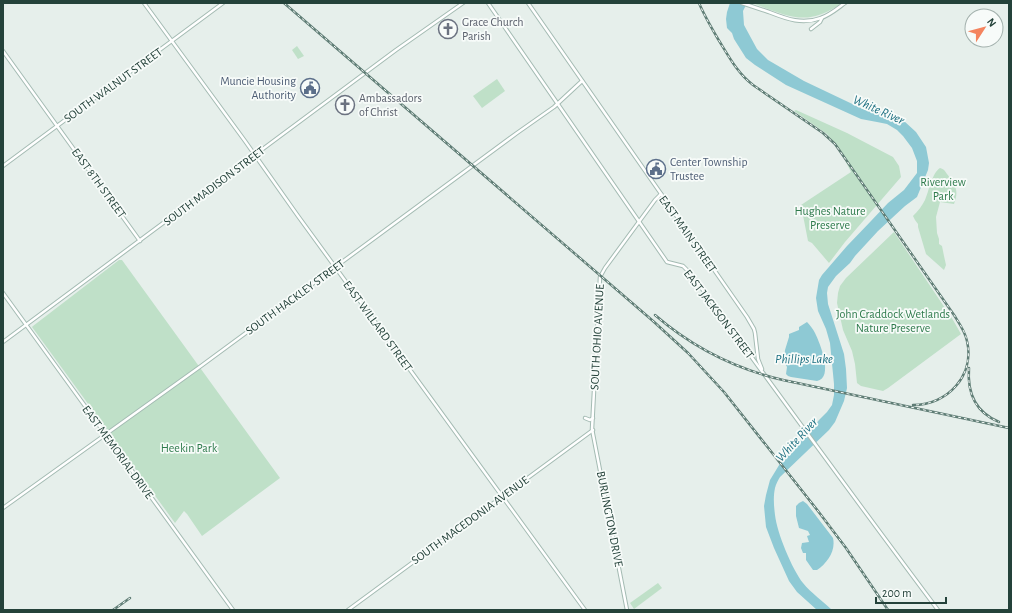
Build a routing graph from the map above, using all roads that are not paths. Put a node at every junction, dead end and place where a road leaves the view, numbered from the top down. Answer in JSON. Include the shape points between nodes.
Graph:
{"nodes":[{"id":1,"x":144,"y":3,"type":"edge"},
{"id":2,"x":223,"y":3,"type":"edge"},
{"id":3,"x":463,"y":3,"type":"edge"},
{"id":4,"x":488,"y":3,"type":"edge"},
{"id":5,"x":528,"y":3,"type":"edge"},
{"id":6,"x":742,"y":3,"type":"edge"},
{"id":7,"x":846,"y":3,"type":"edge"},
{"id":8,"x":823,"y":18,"type":"junction"},
{"id":9,"x":811,"y":28,"type":"dead end"},
{"id":10,"x":172,"y":41,"type":"junction"},
{"id":11,"x":3,"y":51,"type":"edge"},
{"id":12,"x":582,"y":81,"type":"junction"},
{"id":13,"x":558,"y":104,"type":"junction"},
{"id":14,"x":57,"y":126,"type":"junction"},
{"id":15,"x":255,"y":155,"type":"junction"},
{"id":16,"x":3,"y":166,"type":"edge"},
{"id":17,"x":661,"y":194,"type":"junction"},
{"id":18,"x":640,"y":221,"type":"junction"},
{"id":19,"x":140,"y":241,"type":"junction"},
{"id":20,"x":335,"y":268,"type":"junction"},
{"id":21,"x":3,"y":294,"type":"edge"},
{"id":22,"x":27,"y":326,"type":"junction"},
{"id":23,"x":3,"y":342,"type":"edge"},
{"id":24,"x":757,"y":348,"type":"junction"},
{"id":25,"x":749,"y":353,"type":"junction"},
{"id":26,"x":763,"y":372,"type":"junction"},
{"id":27,"x":593,"y":417,"type":"junction"},
{"id":28,"x":585,"y":418,"type":"dead end"},
{"id":29,"x":592,"y":430,"type":"junction"},
{"id":30,"x":105,"y":434,"type":"junction"},
{"id":31,"x":502,"y":497,"type":"junction"},
{"id":32,"x":3,"y":508,"type":"edge"},
{"id":33,"x":233,"y":610,"type":"edge"},
{"id":34,"x":348,"y":610,"type":"edge"},
{"id":35,"x":585,"y":610,"type":"edge"},
{"id":36,"x":628,"y":610,"type":"edge"},
{"id":37,"x":938,"y":610,"type":"edge"}],
"edges":[{"from":1,"to":10,"type":"main road","name":"EAST WILLARD STREET"},
{"from":2,"to":10,"type":"main road","name":"SOUTH WALNUT STREET"},
{"from":3,"to":15,"type":"main road","name":"SOUTH MADISON STREET"},
{"from":4,"to":13,"type":"main road","name":"EAST JACKSON STREET"},
{"from":5,"to":12,"type":"main road","name":"EAST MAIN STREET"},
{"from":6,"to":8,"type":"main road","via":[[795,20]]},
{"from":7,"to":8,"type":"main road"},
{"from":8,"to":9,"type":"main road"},
{"from":10,"to":14,"type":"main road","name":"SOUTH WALNUT STREET"},
{"from":10,"to":15,"type":"main road","name":"EAST WILLARD STREET"},
{"from":11,"to":14,"type":"main road","name":"EAST 8TH STREET"},
{"from":12,"to":13,"type":"main road","name":"SOUTH HACKLEY STREET"},
{"from":12,"to":17,"type":"main road","name":"EAST MAIN STREET"},
{"from":13,"to":18,"type":"main road","name":"EAST JACKSON STREET"},
{"from":13,"to":20,"type":"main road","name":"SOUTH HACKLEY STREET"},
{"from":14,"to":16,"type":"main road","name":"SOUTH WALNUT STREET"},
{"from":14,"to":19,"type":"main road","name":"EAST 8TH STREET"},
{"from":15,"to":19,"type":"main road","name":"SOUTH MADISON STREET"},
{"from":15,"to":20,"type":"main road","name":"EAST WILLARD STREET"},
{"from":17,"to":18,"type":"main road","name":"SOUTH OHIO AVENUE"},
{"from":17,"to":24,"type":"main road","name":"EAST MAIN STREET","via":[[747,317],[755,331]]},
{"from":18,"to":25,"type":"main road","name":"EAST JACKSON STREET","via":[[667,262],[683,266],[692,275]]},
{"from":18,"to":27,"type":"main road","name":"SOUTH OHIO AVENUE","via":[[600,277]]},
{"from":19,"to":22,"type":"main road","name":"SOUTH MADISON STREET"},
{"from":20,"to":30,"type":"main road","name":"SOUTH HACKLEY STREET"},
{"from":20,"to":31,"type":"main road","name":"EAST WILLARD STREET"},
{"from":21,"to":22,"type":"main road","name":"EAST MEMORIAL DRIVE"},
{"from":22,"to":23,"type":"main road","name":"SOUTH MADISON STREET"},
{"from":22,"to":30,"type":"main road","name":"EAST MEMORIAL DRIVE"},
{"from":24,"to":25,"type":"main road"},
{"from":24,"to":26,"type":"main road","name":"EAST MAIN STREET"},
{"from":25,"to":26,"type":"main road","name":"EAST JACKSON STREET"},
{"from":26,"to":37,"type":"main road","name":"EAST JACKSON STREET"},
{"from":27,"to":28,"type":"main road","via":[[590,420]]},
{"from":27,"to":29,"type":"main road","name":"SOUTH OHIO AVENUE"},
{"from":29,"to":31,"type":"main road","name":"SOUTH MACEDONIA AVENUE"},
{"from":29,"to":36,"type":"main road","name":"BURLINGTON DRIVE"},
{"from":30,"to":32,"type":"main road","name":"SOUTH HACKLEY STREET"},
{"from":30,"to":33,"type":"main road","name":"EAST MEMORIAL DRIVE"},
{"from":31,"to":34,"type":"main road","name":"SOUTH MACEDONIA AVENUE"},
{"from":31,"to":35,"type":"main road","name":"EAST WILLARD STREET"}]}
